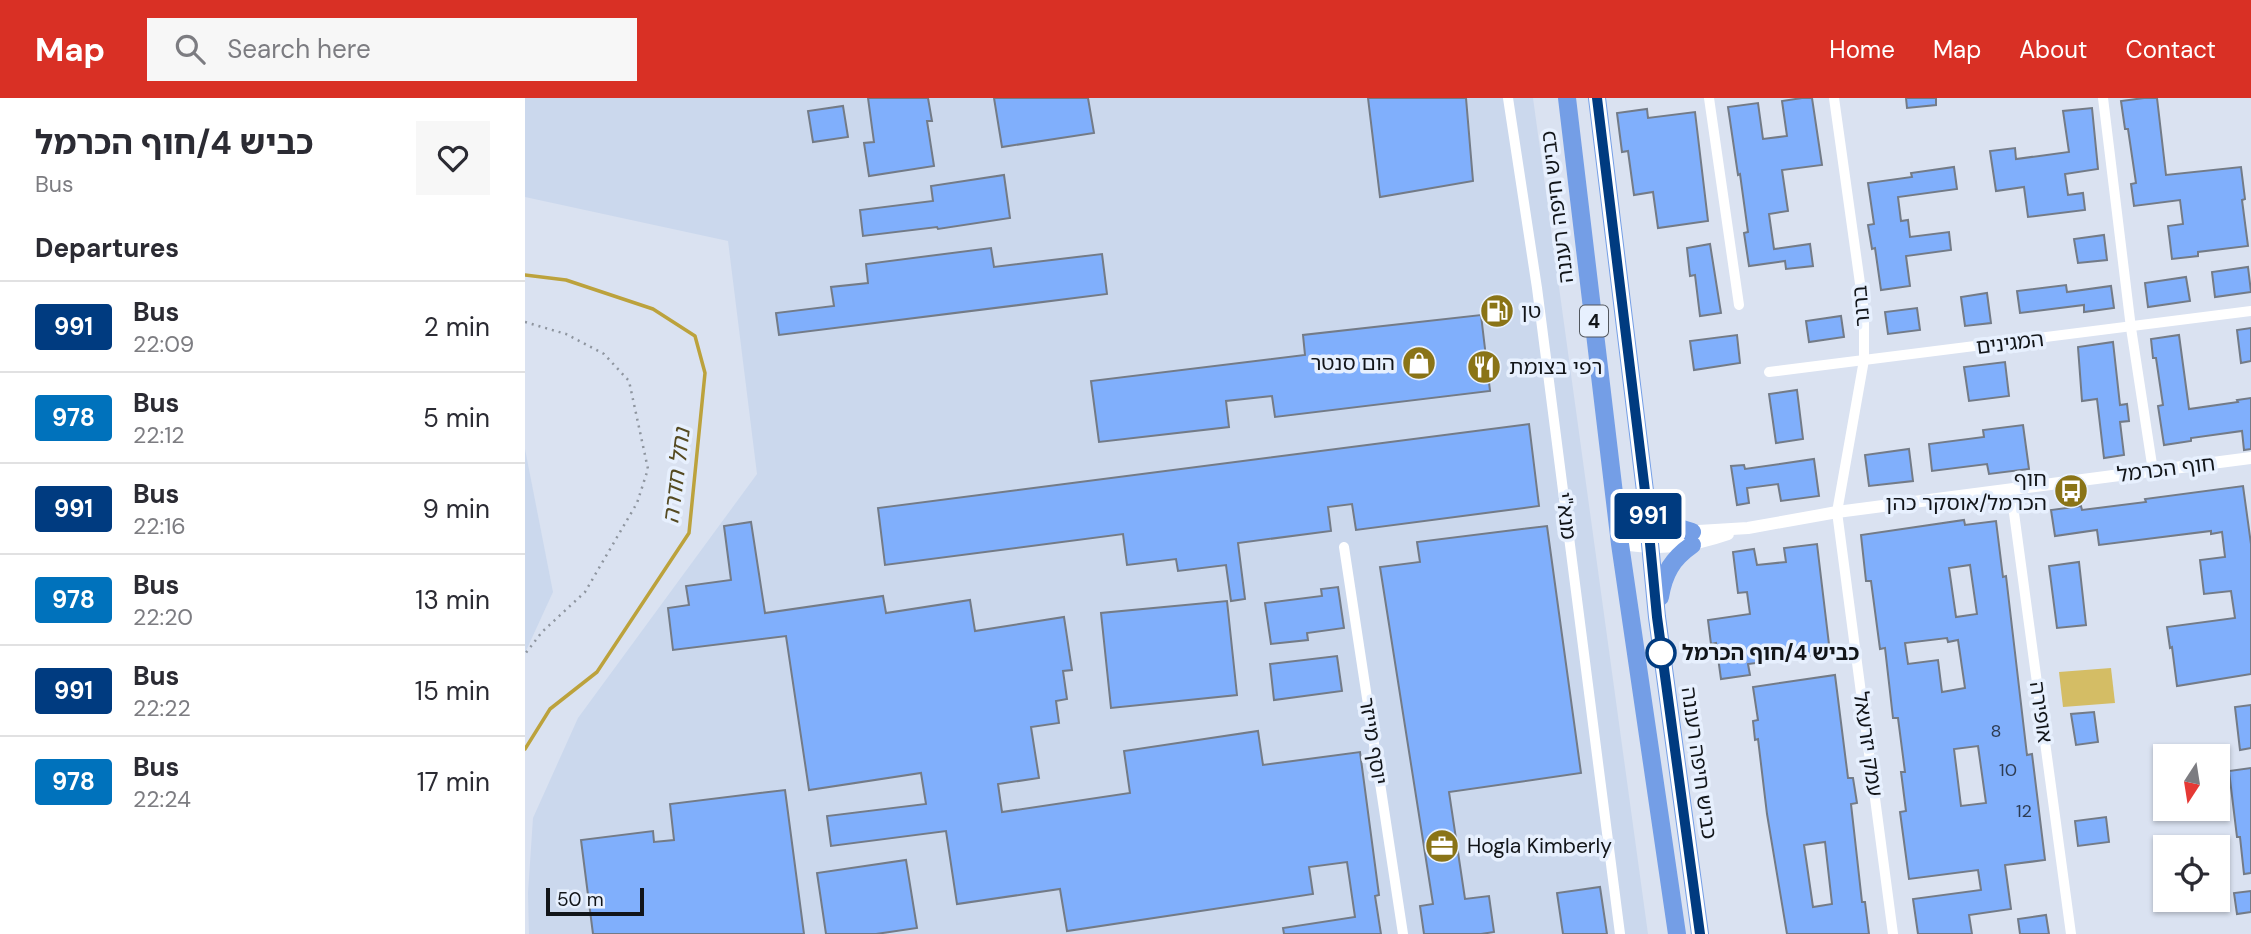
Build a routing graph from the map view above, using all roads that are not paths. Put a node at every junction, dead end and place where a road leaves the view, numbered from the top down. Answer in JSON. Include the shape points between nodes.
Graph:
{"nodes":[{"id":1,"x":1508,"y":98,"type":"edge"},
{"id":2,"x":1567,"y":98,"type":"edge"},
{"id":3,"x":1597,"y":98,"type":"edge"},
{"id":4,"x":1709,"y":98,"type":"edge"},
{"id":5,"x":1834,"y":98,"type":"edge"},
{"id":6,"x":2103,"y":98,"type":"edge"},
{"id":7,"x":1739,"y":305,"type":"dead end"},
{"id":8,"x":2251,"y":311,"type":"edge"},
{"id":9,"x":2131,"y":328,"type":"junction"},
{"id":10,"x":1864,"y":360,"type":"junction"},
{"id":11,"x":1769,"y":372,"type":"dead end"},
{"id":12,"x":2251,"y":458,"type":"edge"},
{"id":13,"x":2153,"y":471,"type":"junction"},
{"id":14,"x":1645,"y":491,"type":"junction"},
{"id":15,"x":2011,"y":491,"type":"junction"},
{"id":16,"x":1837,"y":512,"type":"junction"},
{"id":17,"x":1692,"y":538,"type":"junction"},
{"id":18,"x":1650,"y":541,"type":"junction"},
{"id":19,"x":1621,"y":544,"type":"junction"},
{"id":20,"x":1344,"y":547,"type":"dead end"},
{"id":21,"x":1657,"y":617,"type":"junction"},
{"id":22,"x":1403,"y":934,"type":"edge"},
{"id":23,"x":1620,"y":934,"type":"edge"},
{"id":24,"x":1677,"y":934,"type":"edge"},
{"id":25,"x":1700,"y":934,"type":"edge"},
{"id":26,"x":1893,"y":934,"type":"edge"},
{"id":27,"x":2071,"y":934,"type":"edge"}],
"edges":[{"from":1,"to":23,"type":"street","name":"מנא\"י","via":[[1537,288]]},
{"from":2,"to":19,"type":"highway","name":"כביש חיפה רעננה","number":"4"},
{"from":3,"to":14,"type":"highway","name":"כביש חיפה רעננה","number":"4"},
{"from":4,"to":7,"type":"street"},
{"from":5,"to":10,"type":"street","name":"ברנר","via":[[1864,312]]},
{"from":6,"to":9,"type":"street"},
{"from":8,"to":9,"type":"street","name":"המגינים"},
{"from":9,"to":10,"type":"street","name":"המגינים"},
{"from":9,"to":13,"type":"street"},
{"from":10,"to":11,"type":"street","name":"המגינים"},
{"from":10,"to":16,"type":"street","name":"ברנר"},
{"from":12,"to":13,"type":"street","name":"חוף הכרמל"},
{"from":13,"to":15,"type":"street","name":"חוף הכרמל"},
{"from":14,"to":17,"type":"highway","via":[[1667,523]]},
{"from":14,"to":18,"type":"highway","name":"כביש חיפה רעננה","number":"4"},
{"from":15,"to":16,"type":"street","name":"חוף הכרמל"},
{"from":15,"to":27,"type":"street","name":"אופירה"},
{"from":16,"to":17,"type":"street","name":"חוף הכרמל"},
{"from":16,"to":26,"type":"street","name":"עמק יזרעאל"},
{"from":17,"to":18,"type":"street","name":"חוף הכרמל"},
{"from":17,"to":21,"type":"highway","via":[[1670,564]]},
{"from":18,"to":19,"type":"street","name":"חוף הכרמל"},
{"from":18,"to":21,"type":"highway","name":"כביש חיפה רעננה","number":"4"},
{"from":19,"to":24,"type":"highway","name":"כביש חיפה רעננה","number":"4"},
{"from":20,"to":22,"type":"street","name":"יוסף מייזר"},
{"from":21,"to":25,"type":"highway","name":"כביש חיפה רעננה","number":"4"}]}
